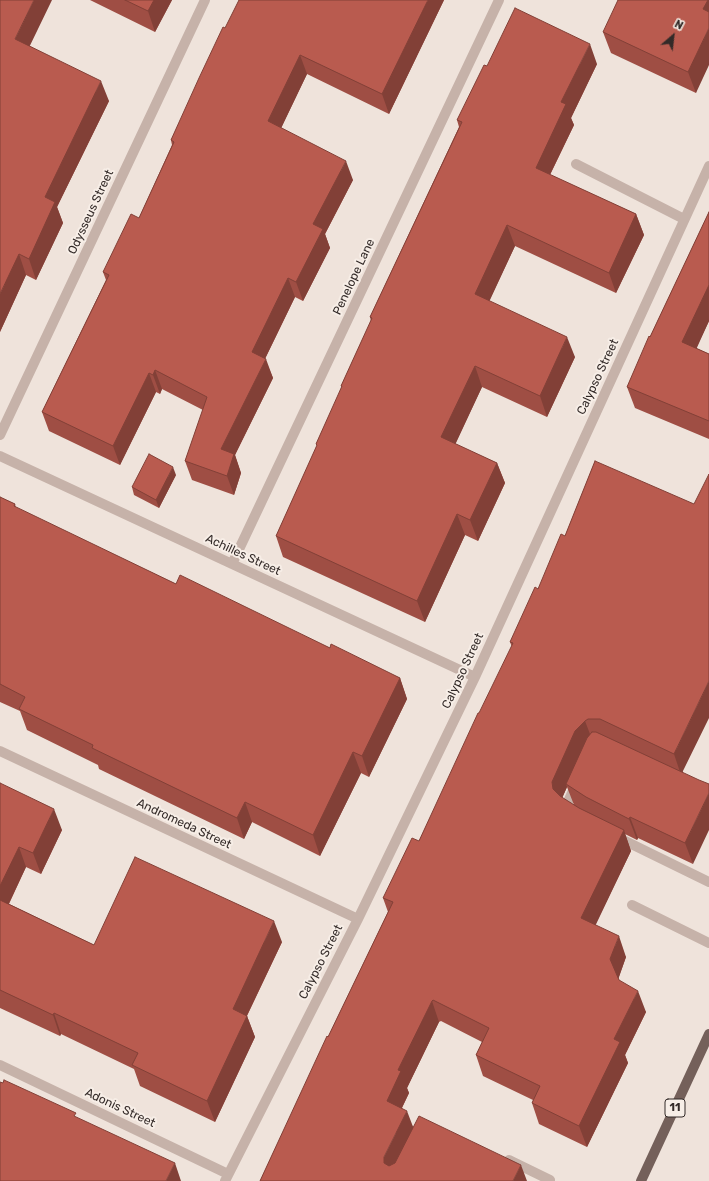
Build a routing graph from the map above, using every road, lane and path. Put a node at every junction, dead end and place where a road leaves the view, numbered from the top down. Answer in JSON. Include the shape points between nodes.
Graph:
{"nodes":[{"id":1,"x":205,"y":0,"type":"edge"},
{"id":2,"x":499,"y":0,"type":"edge"},
{"id":3,"x":576,"y":164,"type":"dead end"},
{"id":4,"x":709,"y":166,"type":"edge"},
{"id":5,"x":684,"y":219,"type":"junction"},
{"id":6,"x":0,"y":435,"type":"edge"},
{"id":7,"x":0,"y":456,"type":"edge"},
{"id":8,"x":232,"y":564,"type":"junction"},
{"id":9,"x":475,"y":677,"type":"junction"},
{"id":10,"x":0,"y":752,"type":"edge"},
{"id":11,"x":580,"y":774,"type":"edge"},
{"id":12,"x":577,"y":816,"type":"edge"},
{"id":13,"x":611,"y":834,"type":"edge"},
{"id":14,"x":709,"y":882,"type":"edge"},
{"id":15,"x":632,"y":905,"type":"dead end"},
{"id":16,"x":358,"y":919,"type":"junction"},
{"id":17,"x":709,"y":943,"type":"edge"},
{"id":18,"x":709,"y":1034,"type":"edge"},
{"id":19,"x":0,"y":1065,"type":"edge"},
{"id":20,"x":502,"y":1157,"type":"edge"},
{"id":21,"x":227,"y":1178,"type":"edge"},
{"id":22,"x":551,"y":1181,"type":"edge"},
{"id":23,"x":641,"y":1181,"type":"edge"}],
"edges":[{"from":1,"to":6,"type":"street","name":"Odysseus Street"},
{"from":2,"to":8,"type":"street","name":"Penelope Lane"},
{"from":3,"to":5,"type":"street"},
{"from":4,"to":5,"type":"street","name":"Calypso Street"},
{"from":5,"to":9,"type":"street","name":"Calypso Street"},
{"from":7,"to":8,"type":"street","name":"Achilles Street"},
{"from":8,"to":9,"type":"street","name":"Achilles Street"},
{"from":9,"to":16,"type":"street","name":"Calypso Street"},
{"from":10,"to":16,"type":"street","name":"Andromeda Street"},
{"from":11,"to":12,"type":"street","via":[[566,806]]},
{"from":13,"to":14,"type":"street"},
{"from":15,"to":17,"type":"street"},
{"from":16,"to":21,"type":"street","name":"Calypso Street"},
{"from":18,"to":23,"type":"main road","number":"11"},
{"from":19,"to":21,"type":"street","name":"Adonis Street"},
{"from":20,"to":22,"type":"street"}]}
